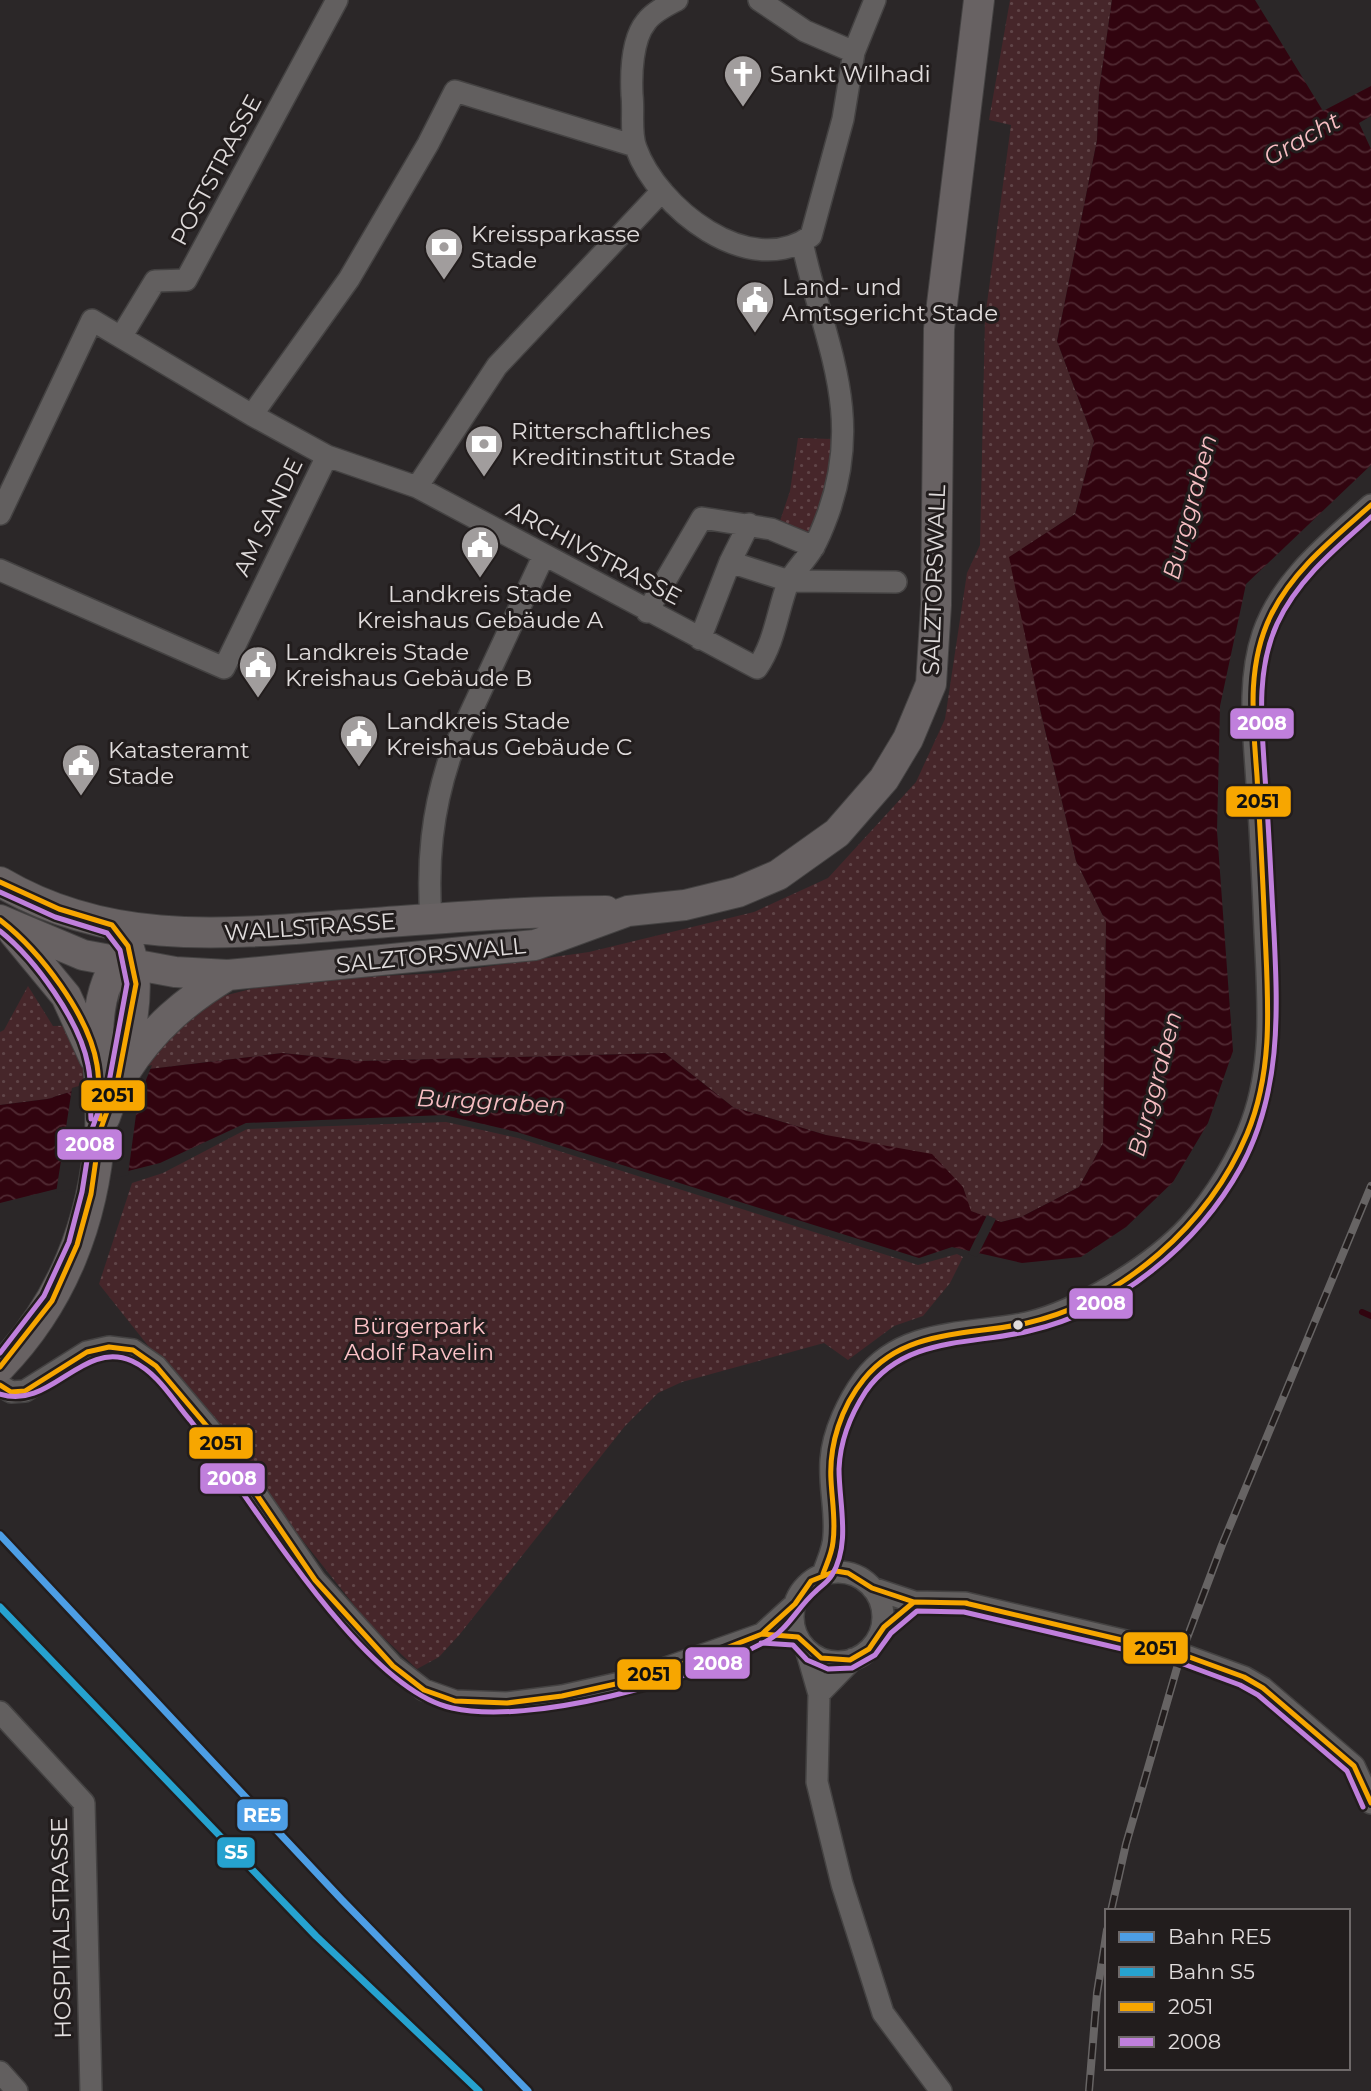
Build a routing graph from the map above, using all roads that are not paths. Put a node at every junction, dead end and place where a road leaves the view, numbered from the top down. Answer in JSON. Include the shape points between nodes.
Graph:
{"nodes":[{"id":1,"x":337,"y":0,"type":"edge"},
{"id":2,"x":677,"y":0,"type":"edge"},
{"id":3,"x":759,"y":0,"type":"edge"},
{"id":4,"x":876,"y":0,"type":"edge"},
{"id":5,"x":979,"y":0,"type":"edge"},
{"id":6,"x":854,"y":52,"type":"junction"},
{"id":7,"x":635,"y":146,"type":"junction"},
{"id":8,"x":662,"y":191,"type":"junction"},
{"id":9,"x":802,"y":242,"type":"junction"},
{"id":10,"x":121,"y":337,"type":"junction"},
{"id":11,"x":252,"y":415,"type":"junction"},
{"id":12,"x":327,"y":456,"type":"junction"},
{"id":13,"x":417,"y":487,"type":"junction"},
{"id":14,"x":1371,"y":505,"type":"edge"},
{"id":15,"x":0,"y":514,"type":"edge"},
{"id":16,"x":749,"y":524,"type":"junction"},
{"id":17,"x":814,"y":547,"type":"junction"},
{"id":18,"x":543,"y":556,"type":"junction"},
{"id":19,"x":730,"y":562,"type":"junction"},
{"id":20,"x":0,"y":570,"type":"edge"},
{"id":21,"x":789,"y":581,"type":"junction"},
{"id":22,"x":896,"y":582,"type":"dead end"},
{"id":23,"x":648,"y":612,"type":"junction"},
{"id":24,"x":701,"y":639,"type":"junction"},
{"id":25,"x":0,"y":882,"type":"edge"},
{"id":26,"x":628,"y":911,"type":"junction"},
{"id":27,"x":431,"y":919,"type":"junction"},
{"id":28,"x":2,"y":921,"type":"edge"},
{"id":29,"x":123,"y":951,"type":"junction"},
{"id":30,"x":433,"y":955,"type":"junction"},
{"id":31,"x":228,"y":975,"type":"junction"},
{"id":32,"x":96,"y":1062,"type":"junction"},
{"id":33,"x":117,"y":1084,"type":"junction"},
{"id":34,"x":100,"y":1131,"type":"junction"},
{"id":35,"x":0,"y":1367,"type":"edge"},
{"id":36,"x":0,"y":1385,"type":"edge"},
{"id":37,"x":834,"y":1538,"type":"junction"},
{"id":38,"x":823,"y":1574,"type":"junction"},
{"id":39,"x":866,"y":1583,"type":"junction"},
{"id":40,"x":915,"y":1602,"type":"junction"},
{"id":41,"x":795,"y":1604,"type":"junction"},
{"id":42,"x":881,"y":1631,"type":"junction"},
{"id":43,"x":762,"y":1634,"type":"junction"},
{"id":44,"x":802,"y":1643,"type":"junction"},
{"id":45,"x":853,"y":1659,"type":"junction"},
{"id":46,"x":819,"y":1694,"type":"junction"},
{"id":47,"x":0,"y":1712,"type":"edge"},
{"id":48,"x":1371,"y":1803,"type":"edge"},
{"id":49,"x":0,"y":2072,"type":"edge"},
{"id":50,"x":17,"y":2091,"type":"edge"},
{"id":51,"x":91,"y":2091,"type":"edge"},
{"id":52,"x":941,"y":2091,"type":"edge"}],
"edges":[{"from":1,"to":10,"type":"street","name":"POSTSTRASSE","via":[[186,280],[155,281]]},
{"from":2,"to":7,"type":"street","via":[[646,22],[639,40],[631,80]]},
{"from":3,"to":6,"type":"street","via":[[805,31]]},
{"from":4,"to":6,"type":"street"},
{"from":5,"to":26,"type":"main road","name":"SALZTORSWALL","via":[[939,329],[936,605],[928,697],[884,779],[853,817],[814,852],[778,875],[718,898]]},
{"from":6,"to":9,"type":"street","via":[[840,132],[811,236]]},
{"from":7,"to":8,"type":"street"},
{"from":7,"to":11,"type":"street","via":[[455,91],[349,279]]},
{"from":8,"to":9,"type":"street","via":[[697,224],[736,244],[775,248]]},
{"from":8,"to":13,"type":"street","via":[[497,366]]},
{"from":9,"to":17,"type":"street","via":[[834,353],[843,405],[840,468]]},
{"from":10,"to":11,"type":"street","name":"AM SANDE"},
{"from":10,"to":15,"type":"street","name":"AM SANDE","via":[[92,320]]},
{"from":11,"to":12,"type":"street","name":"AM SANDE"},
{"from":12,"to":13,"type":"street","name":"ARCHIVSTRASSE"},
{"from":12,"to":20,"type":"street","name":"AM SANDE","via":[[224,668]]},
{"from":13,"to":18,"type":"street","name":"ARCHIVSTRASSE"},
{"from":14,"to":37,"type":"street","via":[[1297,575],[1263,635],[1252,702],[1269,1007],[1253,1121],[1236,1157],[1187,1228],[1103,1290],[1029,1322],[921,1340],[880,1362],[846,1407],[831,1458]]},
{"from":16,"to":17,"type":"street"},
{"from":16,"to":19,"type":"street"},
{"from":16,"to":23,"type":"street","via":[[702,518]]},
{"from":17,"to":21,"type":"street"},
{"from":18,"to":23,"type":"street","name":"ARCHIVSTRASSE"},
{"from":18,"to":27,"type":"street","via":[[442,781],[431,830]]},
{"from":19,"to":21,"type":"street"},
{"from":19,"to":24,"type":"street"},
{"from":21,"to":22,"type":"street"},
{"from":21,"to":24,"type":"street","name":"ARCHIVSTRASSE","via":[[769,651],[757,668]]},
{"from":23,"to":24,"type":"street","name":"ARCHIVSTRASSE"},
{"from":25,"to":29,"type":"main road","name":"WALLSTRASSE","via":[[58,909]]},
{"from":26,"to":27,"type":"main road","name":"WALLSTRASSE"},
{"from":26,"to":30,"type":"main road","name":"SALZTORSWALL","via":[[535,945]]},
{"from":27,"to":29,"type":"main road","name":"WALLSTRASSE","via":[[232,933],[164,933]]},
{"from":27,"to":30,"type":"main road"},
{"from":28,"to":29,"type":"main road","name":"WALLSTRASSE","via":[[59,946]]},
{"from":28,"to":32,"type":"main road","via":[[66,996]]},
{"from":29,"to":31,"type":"main road","name":"WALLSTRASSE"},
{"from":29,"to":32,"type":"main road","via":[[106,980]]},
{"from":29,"to":33,"type":"main road","via":[[133,1005]]},
{"from":30,"to":31,"type":"main road","name":"SALZTORSWALL"},
{"from":31,"to":33,"type":"main road","via":[[175,1011]]},
{"from":32,"to":34,"type":"main road"},
{"from":33,"to":34,"type":"main road"},
{"from":34,"to":35,"type":"main road","via":[[85,1221],[61,1284],[40,1319]]},
{"from":36,"to":43,"type":"street","via":[[11,1392],[25,1391],[87,1352],[109,1347],[133,1350],[156,1366],[222,1444],[315,1580],[393,1666],[424,1690],[455,1701],[508,1703],[562,1696],[629,1681]]},
{"from":37,"to":38,"type":"street"},
{"from":37,"to":39,"type":"street"},
{"from":38,"to":39,"type":"street","via":[[836,1571]]},
{"from":38,"to":41,"type":"street","via":[[801,1591]]},
{"from":39,"to":40,"type":"street"},
{"from":39,"to":42,"type":"street","via":[[881,1605]]},
{"from":40,"to":42,"type":"street"},
{"from":40,"to":48,"type":"street","via":[[965,1603],[1181,1654],[1244,1677],[1264,1688],[1354,1766]]},
{"from":41,"to":43,"type":"street"},
{"from":41,"to":44,"type":"street","via":[[793,1624]]},
{"from":42,"to":45,"type":"street","via":[[868,1650]]},
{"from":43,"to":44,"type":"street"},
{"from":44,"to":45,"type":"street","via":[[825,1660]]},
{"from":44,"to":46,"type":"street"},
{"from":45,"to":46,"type":"street"},
{"from":46,"to":52,"type":"street","via":[[817,1782],[842,1884],[883,2013]]},
{"from":47,"to":51,"type":"street","name":"HOSPITALSTRASSE","via":[[84,1803]]},
{"from":49,"to":50,"type":"street"}]}
